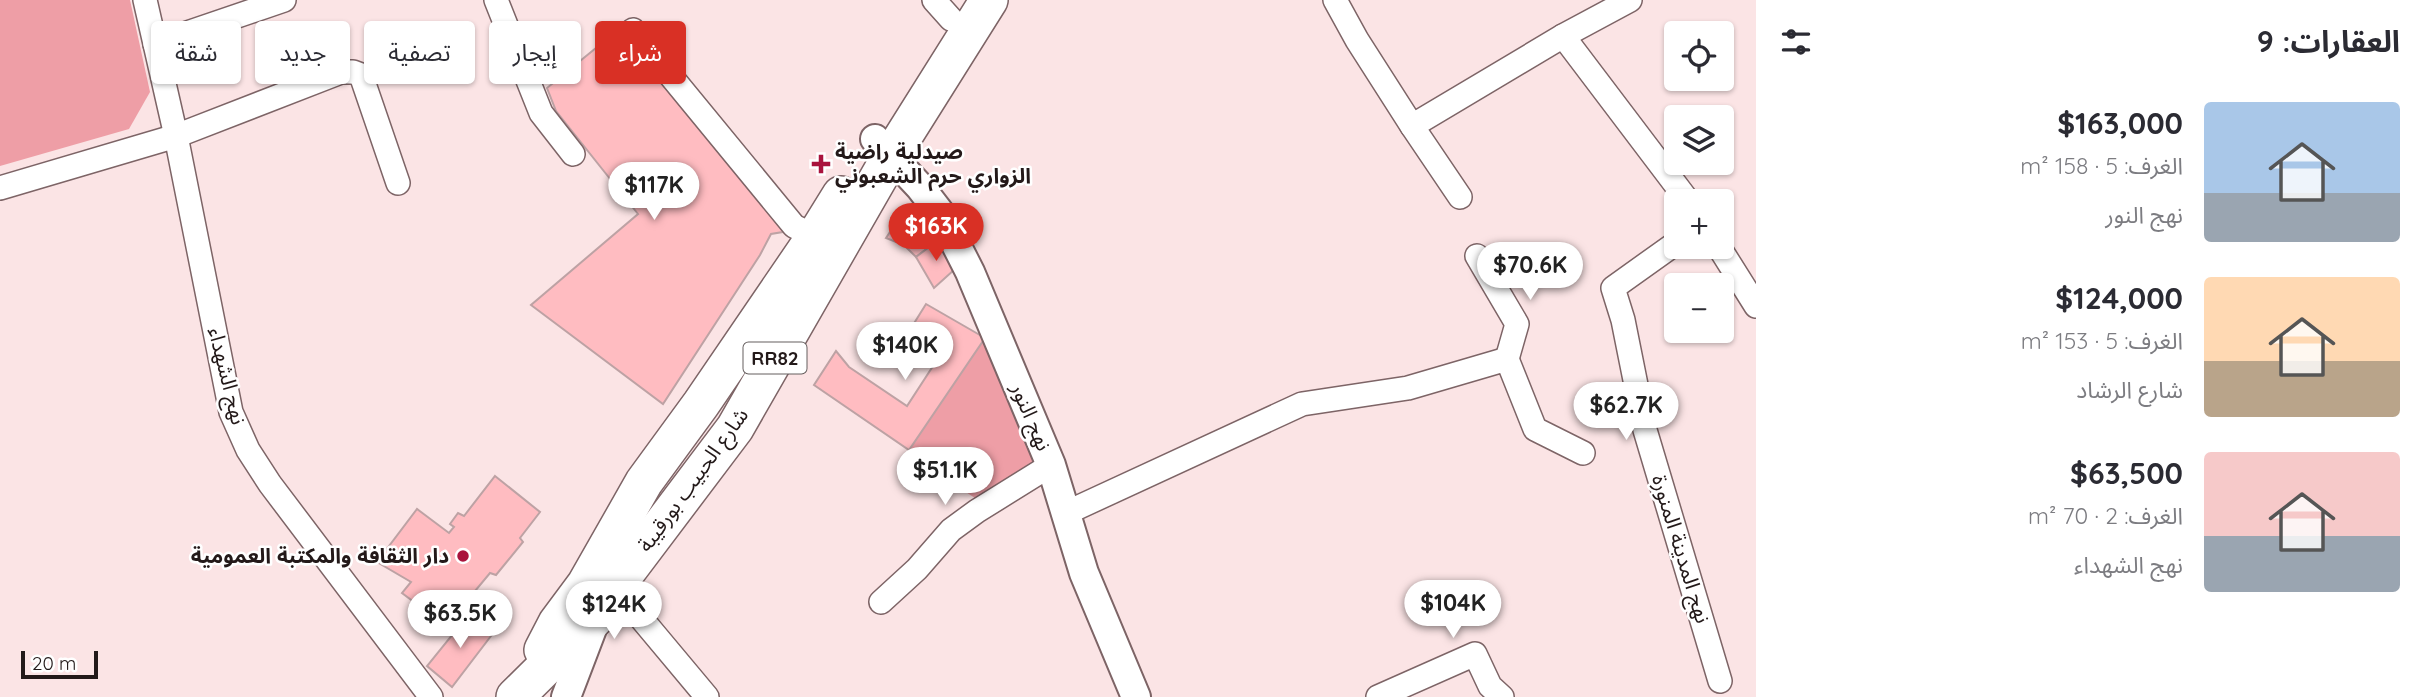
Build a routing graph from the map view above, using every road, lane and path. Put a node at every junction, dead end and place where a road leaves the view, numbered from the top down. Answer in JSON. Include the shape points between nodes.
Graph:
{"nodes":[{"id":1,"x":145,"y":0,"type":"edge"},
{"id":2,"x":284,"y":0,"type":"edge"},
{"id":3,"x":496,"y":0,"type":"edge"},
{"id":4,"x":989,"y":0,"type":"edge"},
{"id":5,"x":1335,"y":0,"type":"edge"},
{"id":6,"x":1630,"y":0,"type":"edge"},
{"id":7,"x":949,"y":6,"type":"edge"},
{"id":8,"x":222,"y":21,"type":"edge"},
{"id":9,"x":151,"y":26,"type":"edge"},
{"id":10,"x":1563,"y":36,"type":"junction"},
{"id":11,"x":164,"y":84,"type":"edge"},
{"id":12,"x":677,"y":84,"type":"edge"},
{"id":13,"x":1412,"y":126,"type":"junction"},
{"id":14,"x":176,"y":136,"type":"junction"},
{"id":15,"x":883,"y":147,"type":"junction"},
{"id":16,"x":573,"y":154,"type":"dead end"},
{"id":17,"x":398,"y":183,"type":"dead end"},
{"id":18,"x":0,"y":188,"type":"edge"},
{"id":19,"x":1679,"y":189,"type":"edge"},
{"id":20,"x":1460,"y":197,"type":"dead end"},
{"id":21,"x":815,"y":237,"type":"junction"},
{"id":22,"x":1664,"y":252,"type":"edge"},
{"id":23,"x":1477,"y":256,"type":"dead end"},
{"id":24,"x":1727,"y":259,"type":"edge"},
{"id":25,"x":1756,"y":306,"type":"edge"},
{"id":26,"x":1507,"y":359,"type":"junction"},
{"id":27,"x":1583,"y":453,"type":"dead end"},
{"id":28,"x":1051,"y":465,"type":"junction"},
{"id":29,"x":1066,"y":513,"type":"junction"},
{"id":30,"x":600,"y":595,"type":"junction"},
{"id":31,"x":881,"y":602,"type":"dead end"},
{"id":32,"x":561,"y":636,"type":"junction"},
{"id":33,"x":1720,"y":681,"type":"dead end"},
{"id":34,"x":1407,"y":691,"type":"edge"},
{"id":35,"x":520,"y":693,"type":"edge"},
{"id":36,"x":431,"y":697,"type":"edge"},
{"id":37,"x":559,"y":697,"type":"edge"},
{"id":38,"x":566,"y":697,"type":"edge"},
{"id":39,"x":707,"y":697,"type":"edge"},
{"id":40,"x":1136,"y":697,"type":"edge"},
{"id":41,"x":1378,"y":697,"type":"edge"},
{"id":42,"x":1502,"y":697,"type":"edge"}],
"edges":[{"from":1,"to":9,"type":"street","name":"نهج الشهداء"},
{"from":2,"to":8,"type":"street"},
{"from":3,"to":16,"type":"street","via":[[541,113]]},
{"from":4,"to":15,"type":"main road","name":"شارع الحبيب بورقيبة","number":"RR82"},
{"from":5,"to":13,"type":"street"},
{"from":6,"to":10,"type":"street"},
{"from":7,"to":15,"type":"main road","name":"شارع الحبيب بورقيبة","number":"RR82"},
{"from":10,"to":13,"type":"street"},
{"from":10,"to":19,"type":"street"},
{"from":11,"to":14,"type":"street","name":"نهج الشهداء"},
{"from":12,"to":21,"type":"street","via":[[794,226]]},
{"from":13,"to":20,"type":"street"},
{"from":14,"to":17,"type":"street","via":[[341,72],[353,72],[361,75]]},
{"from":14,"to":18,"type":"street"},
{"from":14,"to":36,"type":"street","name":"نهج الشهداء","via":[[231,412],[248,450]]},
{"from":15,"to":21,"type":"main road","name":"شارع الحبيب بورقيبة","number":"RR82"},
{"from":15,"to":28,"type":"street","name":"نهج النور","via":[[940,213],[970,272]]},
{"from":15,"to":30,"type":"main road","name":"شارع الحبيب بورقيبة","number":"RR82","via":[[735,428]]},
{"from":21,"to":30,"type":"main road","name":"شارع الحبيب بورقيبة","number":"RR82","via":[[644,482]]},
{"from":22,"to":33,"type":"street","name":"نهج المدينة المنورة","via":[[1613,288],[1645,430]]},
{"from":23,"to":26,"type":"street","via":[[1517,324]]},
{"from":24,"to":25,"type":"street"},
{"from":26,"to":27,"type":"street","via":[[1535,429]]},
{"from":26,"to":29,"type":"street","via":[[1408,388],[1302,404]]},
{"from":28,"to":29,"type":"street","name":"نهج النور"},
{"from":28,"to":31,"type":"street","via":[[951,530]]},
{"from":29,"to":40,"type":"street","name":"نهج النور","via":[[1084,573]]},
{"from":30,"to":32,"type":"main road","name":"شارع الحبيب بورقيبة","number":"RR82"},
{"from":30,"to":38,"type":"street"},
{"from":30,"to":39,"type":"street"},
{"from":32,"to":35,"type":"main road","name":"شارع الحبيب بورقيبة","number":"RR82"},
{"from":32,"to":37,"type":"street"},
{"from":34,"to":41,"type":"street"},
{"from":34,"to":42,"type":"street","via":[[1475,654],[1490,686]]}]}
